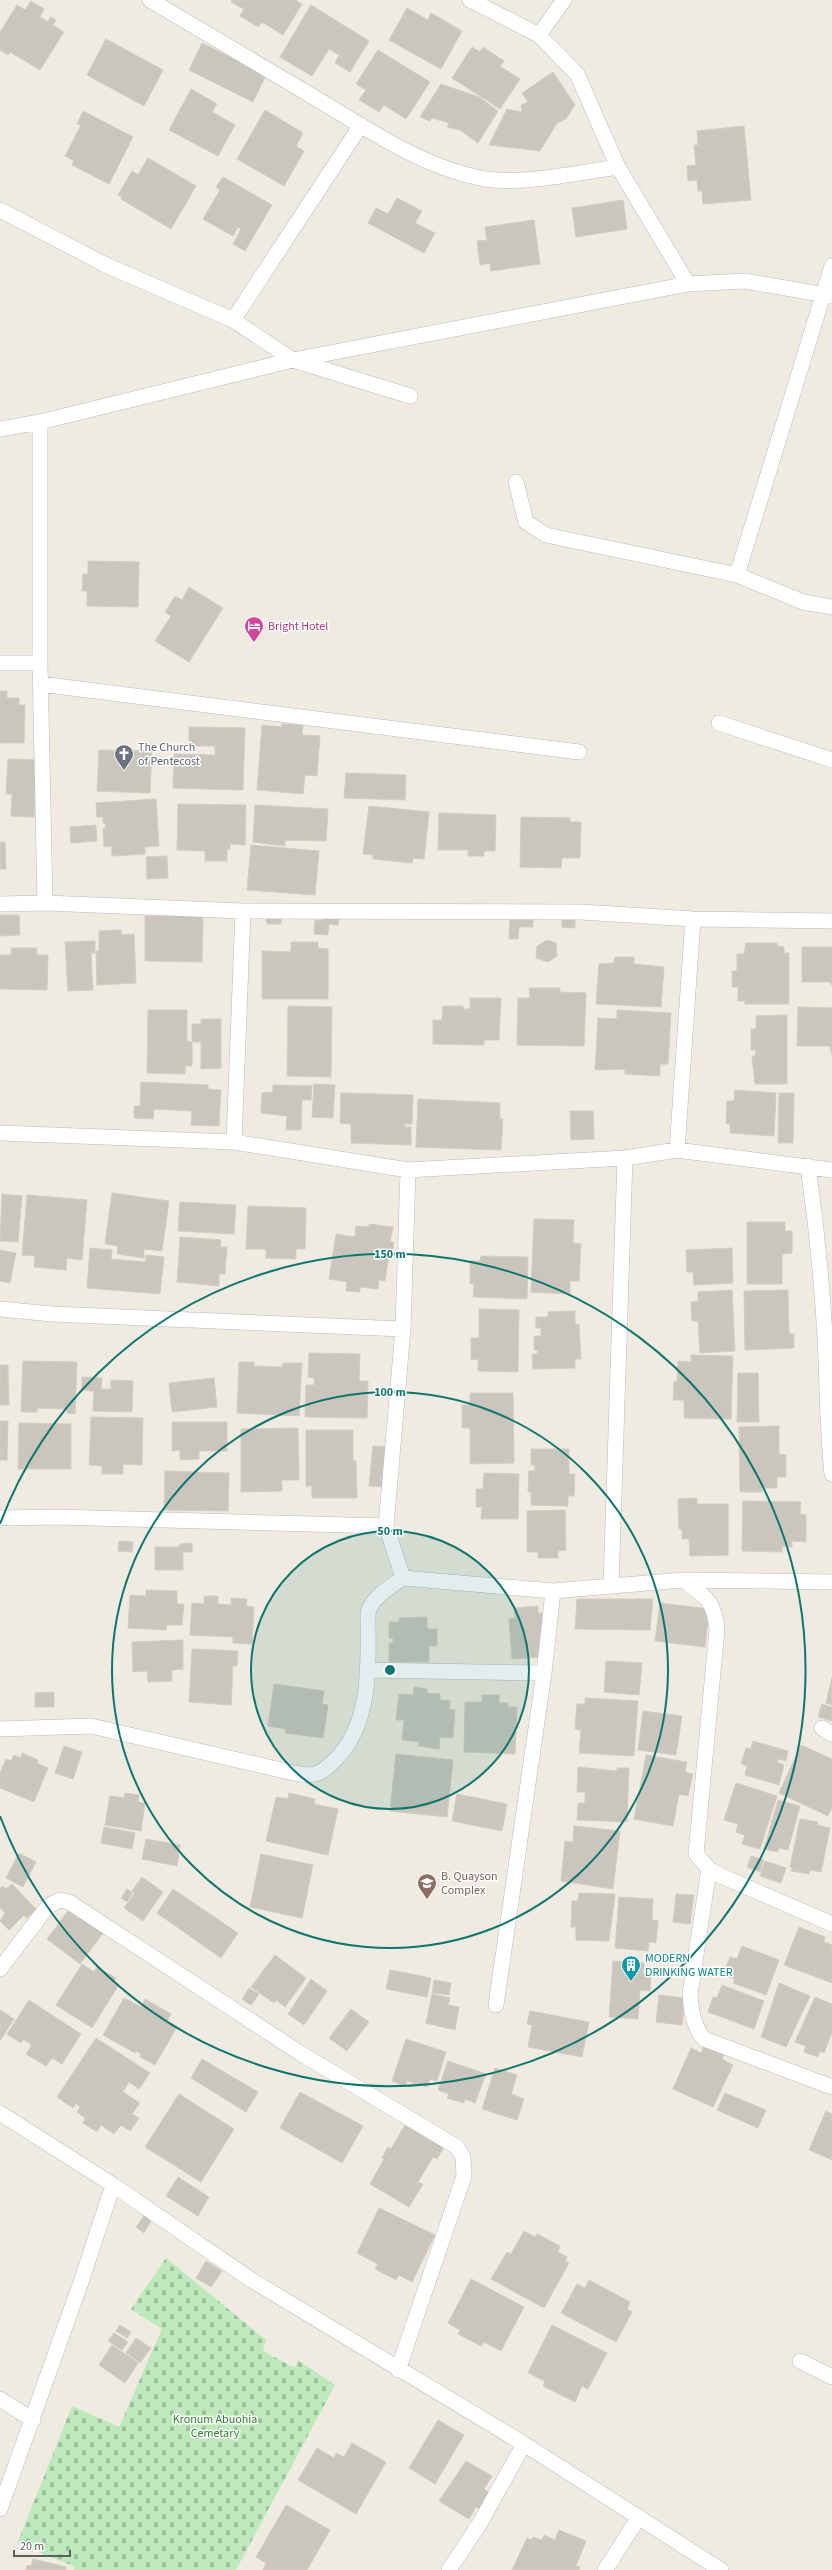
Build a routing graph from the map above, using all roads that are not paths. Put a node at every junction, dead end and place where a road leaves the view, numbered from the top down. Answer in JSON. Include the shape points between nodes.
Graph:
{"nodes":[{"id":1,"x":150,"y":0,"type":"edge"},
{"id":2,"x":470,"y":0,"type":"edge"},
{"id":3,"x":564,"y":0,"type":"edge"},
{"id":4,"x":539,"y":35,"type":"junction"},
{"id":5,"x":361,"y":125,"type":"junction"},
{"id":6,"x":618,"y":167,"type":"junction"},
{"id":7,"x":0,"y":210,"type":"edge"},
{"id":8,"x":832,"y":266,"type":"edge"},
{"id":9,"x":688,"y":284,"type":"junction"},
{"id":10,"x":828,"y":295,"type":"edge"},
{"id":11,"x":233,"y":320,"type":"junction"},
{"id":12,"x":293,"y":360,"type":"junction"},
{"id":13,"x":410,"y":396,"type":"dead end"},
{"id":14,"x":40,"y":422,"type":"junction"},
{"id":15,"x":0,"y":429,"type":"edge"},
{"id":16,"x":516,"y":482,"type":"dead end"},
{"id":17,"x":738,"y":575,"type":"junction"},
{"id":18,"x":832,"y":607,"type":"edge"},
{"id":19,"x":0,"y":663,"type":"edge"},
{"id":20,"x":40,"y":663,"type":"junction"},
{"id":21,"x":40,"y":684,"type":"junction"},
{"id":22,"x":719,"y":723,"type":"dead end"},
{"id":23,"x":579,"y":752,"type":"dead end"},
{"id":24,"x":832,"y":760,"type":"edge"},
{"id":25,"x":45,"y":903,"type":"junction"},
{"id":26,"x":0,"y":904,"type":"edge"},
{"id":27,"x":243,"y":911,"type":"junction"},
{"id":28,"x":693,"y":919,"type":"junction"},
{"id":29,"x":832,"y":922,"type":"edge"},
{"id":30,"x":0,"y":1133,"type":"edge"},
{"id":31,"x":234,"y":1142,"type":"junction"},
{"id":32,"x":677,"y":1150,"type":"junction"},
{"id":33,"x":626,"y":1158,"type":"junction"},
{"id":34,"x":808,"y":1166,"type":"junction"},
{"id":35,"x":408,"y":1170,"type":"junction"},
{"id":36,"x":832,"y":1170,"type":"edge"},
{"id":37,"x":0,"y":1309,"type":"edge"},
{"id":38,"x":403,"y":1329,"type":"junction"},
{"id":39,"x":832,"y":1474,"type":"edge"},
{"id":40,"x":0,"y":1518,"type":"edge"},
{"id":41,"x":386,"y":1526,"type":"junction"},
{"id":42,"x":403,"y":1578,"type":"junction"},
{"id":43,"x":683,"y":1580,"type":"junction"},
{"id":44,"x":832,"y":1582,"type":"edge"},
{"id":45,"x":611,"y":1586,"type":"junction"},
{"id":46,"x":553,"y":1591,"type":"junction"},
{"id":47,"x":368,"y":1670,"type":"junction"},
{"id":48,"x":544,"y":1673,"type":"junction"},
{"id":49,"x":0,"y":1729,"type":"edge"},
{"id":50,"x":709,"y":1869,"type":"junction"},
{"id":51,"x":832,"y":1924,"type":"edge"},
{"id":52,"x":0,"y":1969,"type":"edge"},
{"id":53,"x":496,"y":2005,"type":"dead end"},
{"id":54,"x":832,"y":2087,"type":"edge"},
{"id":55,"x":0,"y":2112,"type":"edge"},
{"id":56,"x":113,"y":2185,"type":"junction"},
{"id":57,"x":800,"y":2361,"type":"dead end"},
{"id":58,"x":398,"y":2370,"type":"junction"},
{"id":59,"x":832,"y":2377,"type":"edge"},
{"id":60,"x":0,"y":2399,"type":"edge"},
{"id":61,"x":33,"y":2420,"type":"junction"},
{"id":62,"x":524,"y":2444,"type":"junction"},
{"id":63,"x":0,"y":2509,"type":"edge"},
{"id":64,"x":639,"y":2517,"type":"junction"},
{"id":65,"x":449,"y":2570,"type":"edge"},
{"id":66,"x":606,"y":2570,"type":"edge"},
{"id":67,"x":721,"y":2570,"type":"edge"}],
"edges":[{"from":1,"to":5,"type":"street"},
{"from":2,"to":4,"type":"street"},
{"from":3,"to":4,"type":"street"},
{"from":4,"to":6,"type":"street","via":[[577,74]]},
{"from":5,"to":6,"type":"street","via":[[420,157],[486,179],[536,179]]},
{"from":5,"to":11,"type":"street"},
{"from":6,"to":9,"type":"street"},
{"from":7,"to":11,"type":"street","via":[[108,266]]},
{"from":8,"to":10,"type":"street"},
{"from":9,"to":10,"type":"street","via":[[746,281]]},
{"from":9,"to":12,"type":"street"},
{"from":10,"to":17,"type":"street"},
{"from":11,"to":12,"type":"street"},
{"from":12,"to":13,"type":"street"},
{"from":12,"to":14,"type":"street"},
{"from":14,"to":15,"type":"street"},
{"from":14,"to":20,"type":"street"},
{"from":16,"to":17,"type":"street","via":[[526,522],[546,535]]},
{"from":17,"to":18,"type":"street","via":[[803,602]]},
{"from":19,"to":20,"type":"street"},
{"from":20,"to":21,"type":"street"},
{"from":21,"to":23,"type":"street"},
{"from":21,"to":25,"type":"street"},
{"from":22,"to":24,"type":"street"},
{"from":25,"to":26,"type":"street"},
{"from":25,"to":27,"type":"street"},
{"from":27,"to":28,"type":"street","via":[[581,912]]},
{"from":27,"to":31,"type":"street"},
{"from":28,"to":29,"type":"street"},
{"from":28,"to":32,"type":"street"},
{"from":30,"to":31,"type":"street"},
{"from":31,"to":35,"type":"street"},
{"from":32,"to":33,"type":"street"},
{"from":32,"to":34,"type":"street"},
{"from":33,"to":35,"type":"street"},
{"from":33,"to":45,"type":"street"},
{"from":34,"to":36,"type":"street"},
{"from":34,"to":39,"type":"street","via":[[822,1301]]},
{"from":35,"to":38,"type":"street"},
{"from":37,"to":38,"type":"street","via":[[52,1314]]},
{"from":38,"to":41,"type":"street"},
{"from":40,"to":41,"type":"street","via":[[56,1517]]},
{"from":41,"to":42,"type":"street"},
{"from":42,"to":46,"type":"street"},
{"from":42,"to":47,"type":"street","via":[[371,1604],[368,1612]]},
{"from":43,"to":44,"type":"street"},
{"from":43,"to":45,"type":"street"},
{"from":43,"to":50,"type":"street","via":[[704,1595],[716,1612],[717,1629],[696,1854]]},
{"from":45,"to":46,"type":"street"},
{"from":46,"to":48,"type":"street"},
{"from":47,"to":48,"type":"street"},
{"from":47,"to":49,"type":"street","via":[[360,1724],[352,1739],[328,1768],[314,1775],[294,1773],[91,1726]]},
{"from":48,"to":53,"type":"street"},
{"from":50,"to":51,"type":"street"},
{"from":50,"to":54,"type":"street","via":[[690,1994],[691,2010],[699,2032],[704,2039]]},
{"from":52,"to":58,"type":"street","via":[[48,1906],[60,1900],[69,1902],[300,2053],[457,2146],[463,2157],[464,2176]]},
{"from":55,"to":56,"type":"street"},
{"from":56,"to":58,"type":"street","via":[[253,2281]]},
{"from":56,"to":61,"type":"street"},
{"from":57,"to":59,"type":"street"},
{"from":58,"to":62,"type":"street"},
{"from":60,"to":61,"type":"street"},
{"from":61,"to":63,"type":"street"},
{"from":62,"to":64,"type":"street"},
{"from":62,"to":65,"type":"street","via":[[480,2523]]},
{"from":64,"to":66,"type":"street"},
{"from":64,"to":67,"type":"street"}]}
